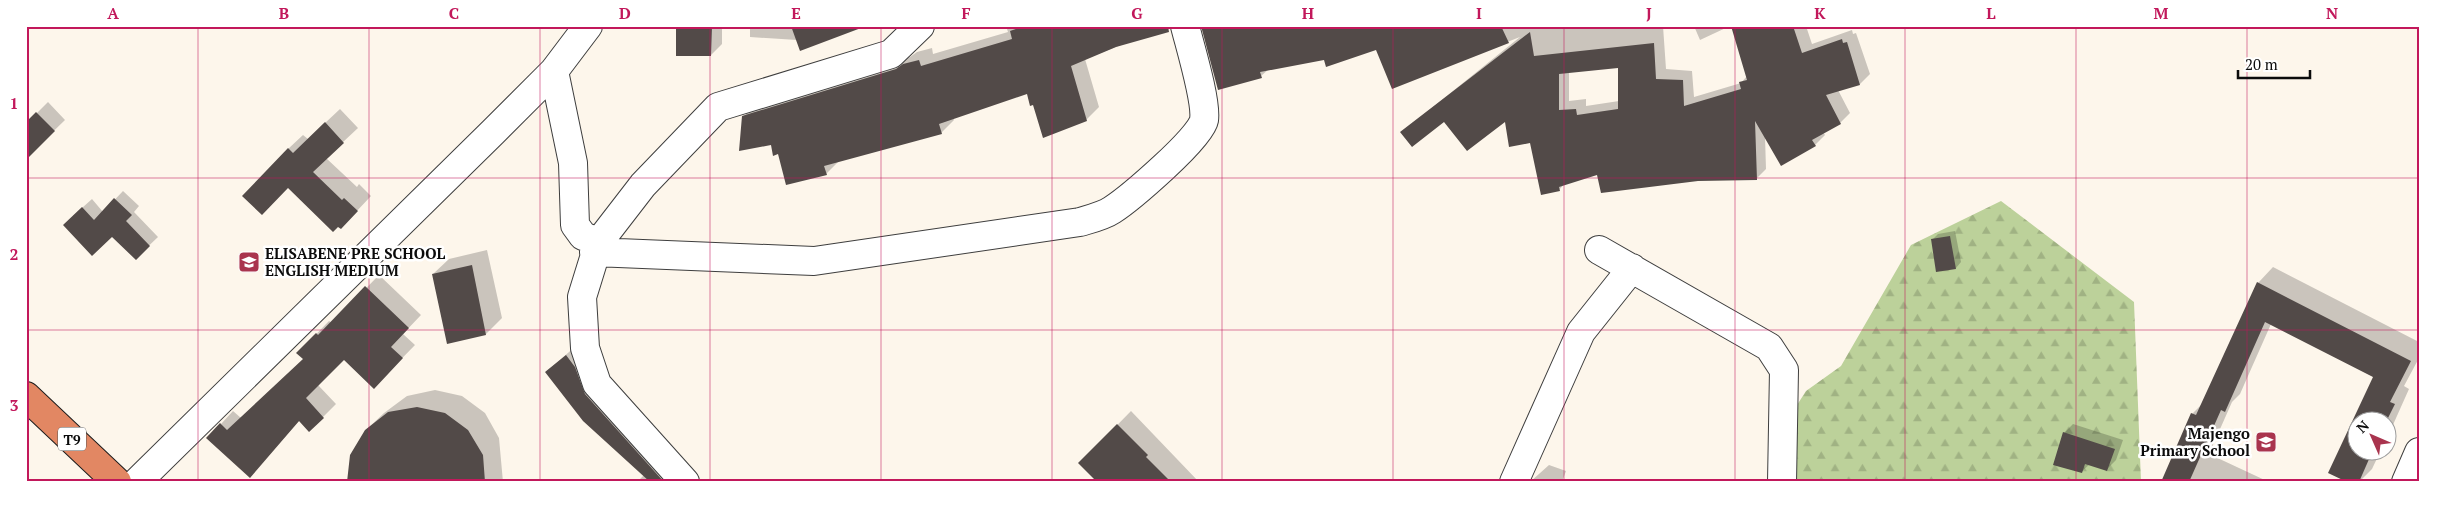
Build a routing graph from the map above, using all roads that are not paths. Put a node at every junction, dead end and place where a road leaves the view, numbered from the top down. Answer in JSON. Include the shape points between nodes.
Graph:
{"nodes":[{"id":1,"x":588,"y":26,"type":"edge"},
{"id":2,"x":920,"y":26,"type":"edge"},
{"id":3,"x":1185,"y":26,"type":"edge"},
{"id":4,"x":554,"y":71,"type":"junction"},
{"id":5,"x":596,"y":247,"type":"junction"},
{"id":6,"x":1599,"y":250,"type":"dead end"},
{"id":7,"x":1632,"y":268,"type":"junction"},
{"id":8,"x":26,"y":396,"type":"edge"},
{"id":9,"x":2419,"y":452,"type":"edge"},
{"id":10,"x":117,"y":482,"type":"edge"},
{"id":11,"x":137,"y":482,"type":"edge"},
{"id":12,"x":685,"y":482,"type":"edge"},
{"id":13,"x":1514,"y":482,"type":"edge"},
{"id":14,"x":1782,"y":482,"type":"edge"},
{"id":15,"x":2406,"y":482,"type":"edge"}],
"edges":[{"from":1,"to":4,"type":"street"},
{"from":2,"to":5,"type":"street","via":[[891,54],[718,107],[643,185]]},
{"from":3,"to":5,"type":"street","via":[[1204,121],[1198,132],[1153,177],[1110,211],[1080,222],[814,261]]},
{"from":4,"to":5,"type":"street","via":[[573,162],[575,225]]},
{"from":4,"to":11,"type":"street"},
{"from":5,"to":12,"type":"street","via":[[582,297],[585,348],[596,384]]},
{"from":6,"to":7,"type":"street"},
{"from":7,"to":13,"type":"street","via":[[1582,332]]},
{"from":7,"to":14,"type":"street","via":[[1769,347],[1776,356],[1784,370]]},
{"from":8,"to":10,"type":"highway","number":"T9"},
{"from":9,"to":15,"type":"street"}]}
